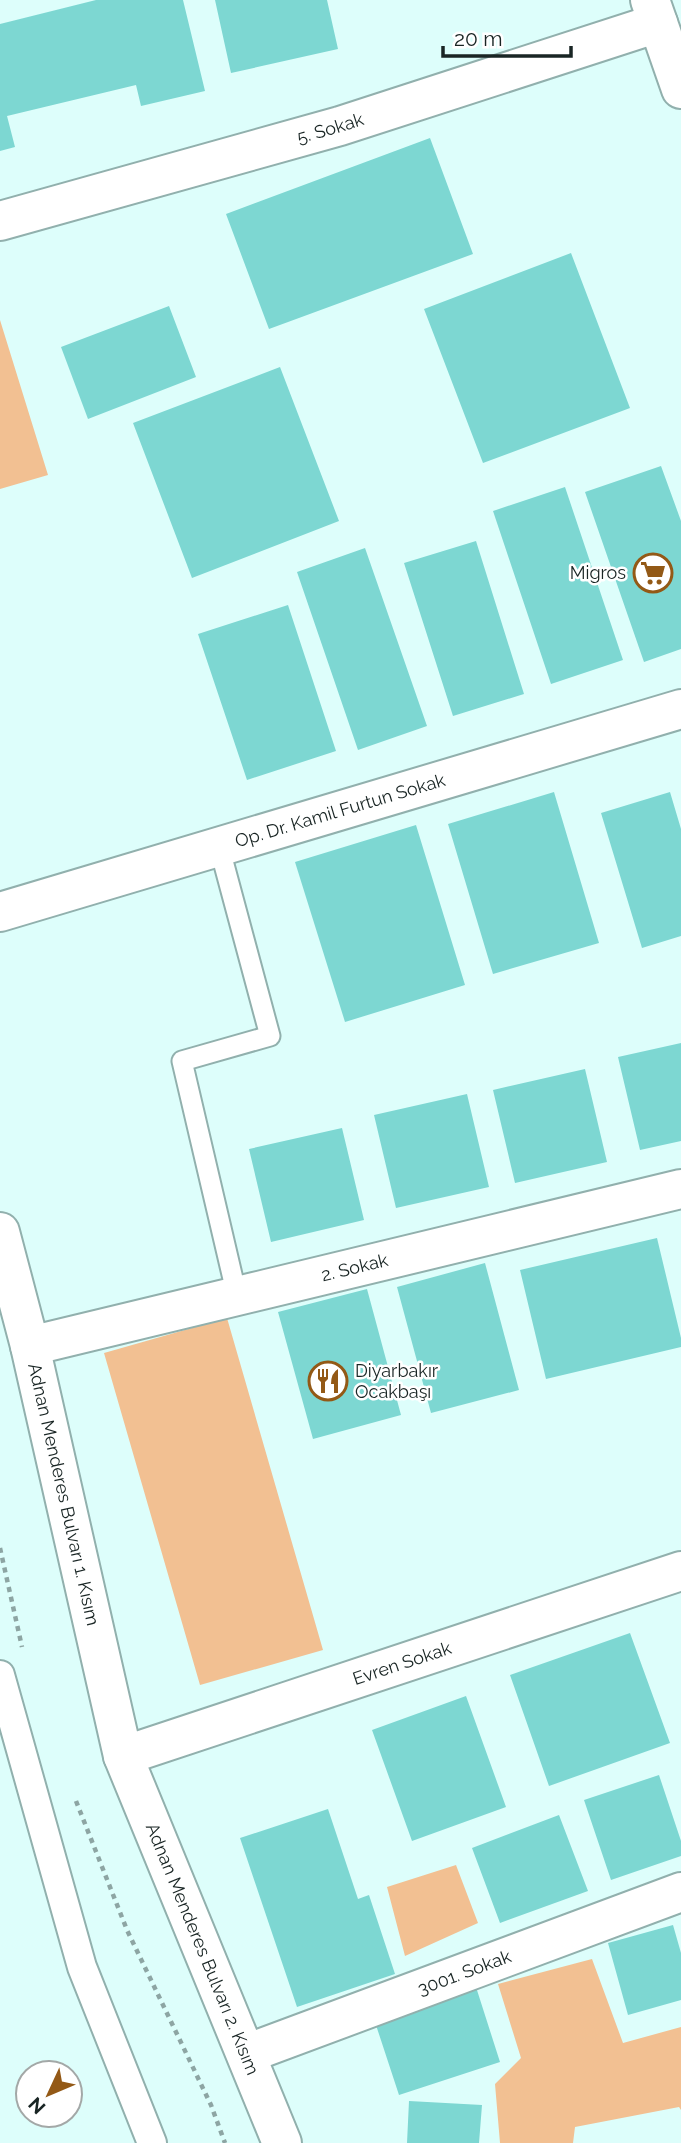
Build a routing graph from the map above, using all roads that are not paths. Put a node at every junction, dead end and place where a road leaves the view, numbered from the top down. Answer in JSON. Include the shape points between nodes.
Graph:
{"nodes":[{"id":1,"x":654,"y":11,"type":"edge"},
{"id":2,"x":681,"y":89,"type":"edge"},
{"id":3,"x":0,"y":221,"type":"edge"},
{"id":4,"x":681,"y":709,"type":"edge"},
{"id":5,"x":219,"y":846,"type":"junction"},
{"id":6,"x":0,"y":912,"type":"edge"},
{"id":7,"x":681,"y":1189,"type":"edge"},
{"id":8,"x":0,"y":1232,"type":"edge"},
{"id":9,"x":237,"y":1296,"type":"junction"},
{"id":10,"x":30,"y":1346,"type":"junction"},
{"id":11,"x":681,"y":1571,"type":"edge"},
{"id":12,"x":0,"y":1675,"type":"edge"},
{"id":13,"x":123,"y":1756,"type":"junction"},
{"id":14,"x":681,"y":1892,"type":"edge"},
{"id":15,"x":246,"y":2054,"type":"junction"},
{"id":16,"x":152,"y":2143,"type":"edge"},
{"id":17,"x":282,"y":2143,"type":"edge"}],
"edges":[{"from":1,"to":2,"type":"main road"},
{"from":1,"to":3,"type":"main road","name":"5. Sokak","via":[[340,126]]},
{"from":4,"to":5,"type":"main road","name":"Op. Dr. Kamil Furtun Sokak"},
{"from":5,"to":6,"type":"main road","name":"Op. Dr. Kamil Furtun Sokak"},
{"from":5,"to":9,"type":"lane","via":[[270,1036],[182,1061]]},
{"from":7,"to":9,"type":"main road","name":"2. Sokak"},
{"from":8,"to":10,"type":"main road","name":"Adnan Menderes Bulvarı 1. Kısım"},
{"from":9,"to":10,"type":"main road","name":"2. Sokak"},
{"from":10,"to":13,"type":"main road","name":"Adnan Menderes Bulvarı 1. Kısım"},
{"from":11,"to":13,"type":"main road","name":"Evren Sokak"},
{"from":12,"to":16,"type":"street","via":[[82,1967]]},
{"from":13,"to":15,"type":"main road","name":"Adnan Menderes Bulvarı 2. Kısım"},
{"from":14,"to":15,"type":"main road","name":"3001. Sokak"},
{"from":15,"to":17,"type":"main road","name":"Adnan Menderes Bulvarı 2. Kısım"}]}
